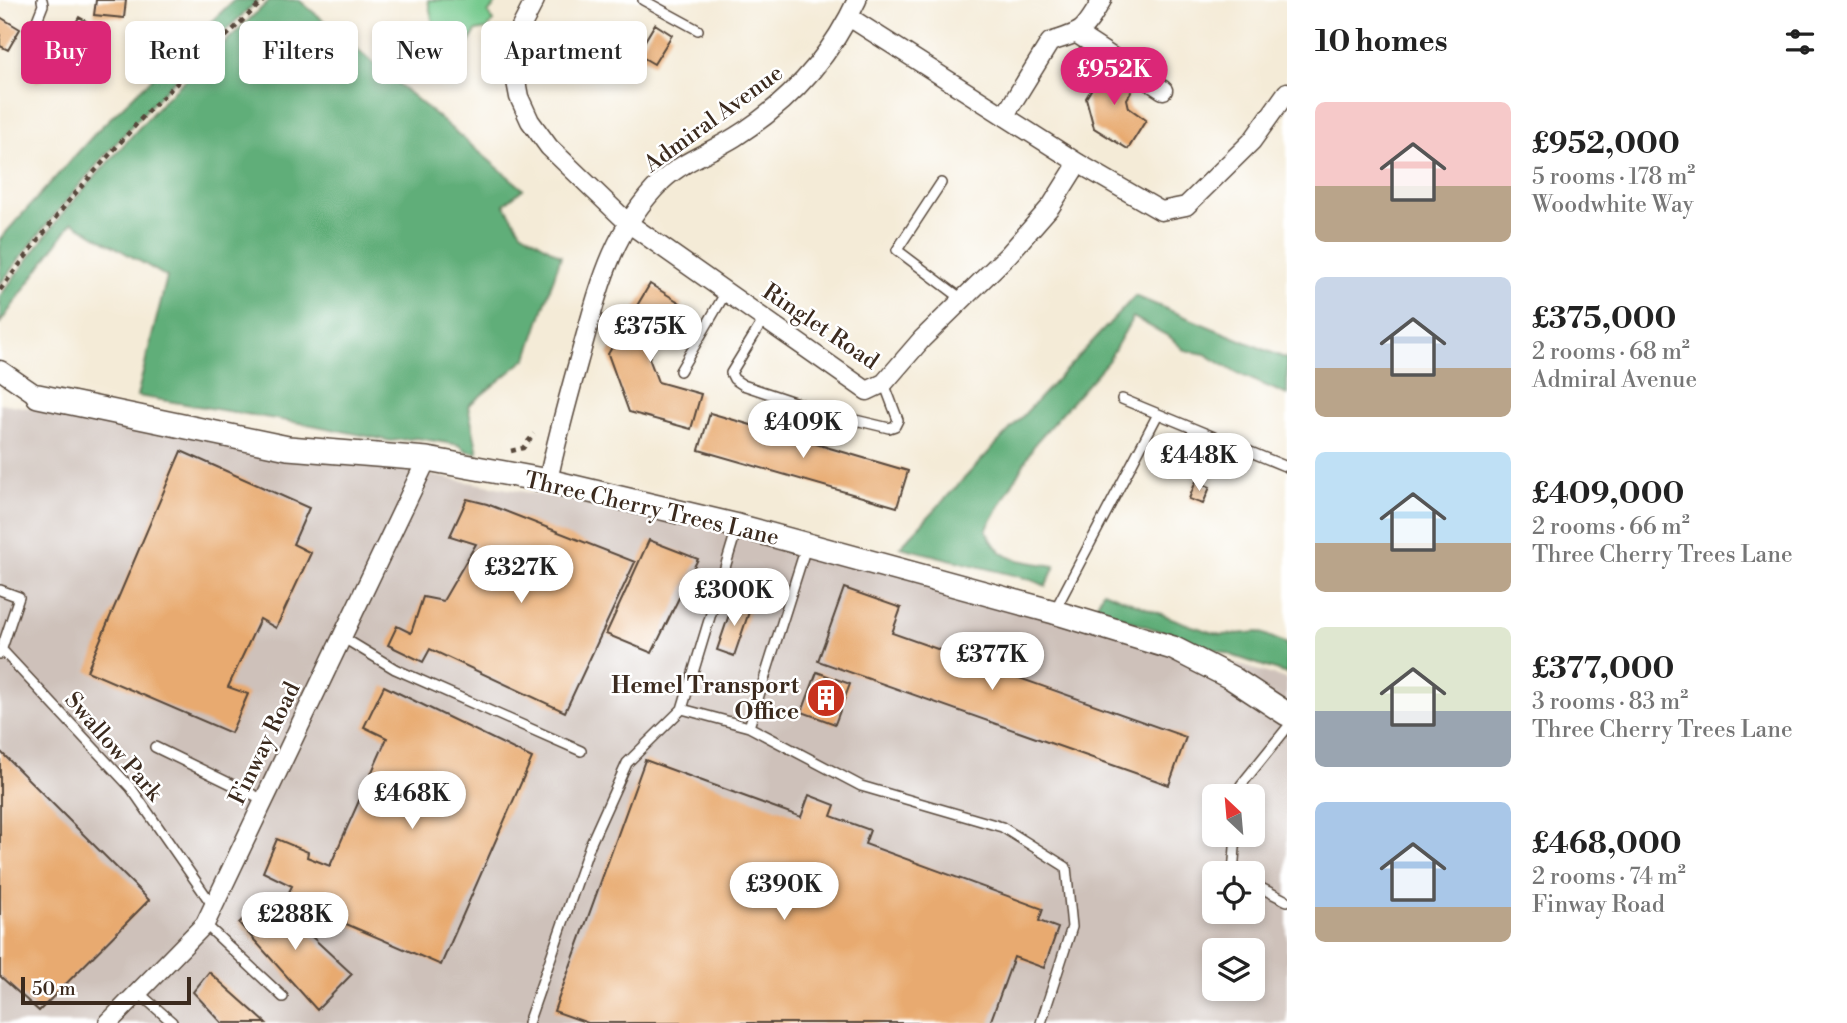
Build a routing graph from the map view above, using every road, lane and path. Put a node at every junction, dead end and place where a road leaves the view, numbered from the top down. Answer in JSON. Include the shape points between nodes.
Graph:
{"nodes":[{"id":1,"x":42,"y":0,"type":"edge"},
{"id":2,"x":264,"y":0,"type":"edge"},
{"id":3,"x":535,"y":0,"type":"edge"},
{"id":4,"x":643,"y":0,"type":"edge"},
{"id":5,"x":857,"y":0,"type":"edge"},
{"id":6,"x":1102,"y":0,"type":"edge"},
{"id":7,"x":849,"y":17,"type":"junction"},
{"id":8,"x":37,"y":21,"type":"edge"},
{"id":9,"x":698,"y":30,"type":"dead end"},
{"id":10,"x":1077,"y":34,"type":"junction"},
{"id":11,"x":1163,"y":90,"type":"dead end"},
{"id":12,"x":1287,"y":92,"type":"edge"},
{"id":13,"x":1005,"y":115,"type":"junction"},
{"id":14,"x":1078,"y":163,"type":"junction"},
{"id":15,"x":942,"y":183,"type":"dead end"},
{"id":16,"x":628,"y":223,"type":"junction"},
{"id":17,"x":1,"y":288,"type":"edge"},
{"id":18,"x":726,"y":292,"type":"junction"},
{"id":19,"x":962,"y":299,"type":"junction"},
{"id":20,"x":764,"y":319,"type":"junction"},
{"id":21,"x":0,"y":370,"type":"edge"},
{"id":22,"x":680,"y":371,"type":"dead end"},
{"id":23,"x":884,"y":383,"type":"junction"},
{"id":24,"x":38,"y":396,"type":"joint"},
{"id":25,"x":1122,"y":399,"type":"dead end"},
{"id":26,"x":1158,"y":414,"type":"junction"},
{"id":27,"x":534,"y":434,"type":"dead end"},
{"id":28,"x":506,"y":452,"type":"dead end"},
{"id":29,"x":427,"y":459,"type":"junction"},
{"id":30,"x":1287,"y":467,"type":"edge"},
{"id":31,"x":548,"y":481,"type":"junction"},
{"id":32,"x":738,"y":526,"type":"junction"},
{"id":33,"x":806,"y":545,"type":"junction"},
{"id":34,"x":0,"y":590,"type":"edge"},
{"id":35,"x":1054,"y":612,"type":"junction"},
{"id":36,"x":342,"y":637,"type":"junction"},
{"id":37,"x":1,"y":653,"type":"edge"},
{"id":38,"x":682,"y":709,"type":"junction"},
{"id":39,"x":1287,"y":715,"type":"edge"},
{"id":40,"x":749,"y":727,"type":"junction"},
{"id":41,"x":1287,"y":728,"type":"edge"},
{"id":42,"x":155,"y":747,"type":"dead end"},
{"id":43,"x":581,"y":751,"type":"dead end"},
{"id":44,"x":1242,"y":784,"type":"edge"},
{"id":45,"x":264,"y":800,"type":"junction"},
{"id":46,"x":1265,"y":890,"type":"edge"},
{"id":47,"x":1287,"y":901,"type":"edge"},
{"id":48,"x":213,"y":906,"type":"junction"},
{"id":49,"x":205,"y":924,"type":"junction"},
{"id":50,"x":139,"y":993,"type":"junction"},
{"id":51,"x":283,"y":997,"type":"dead end"},
{"id":52,"x":172,"y":1022,"type":"edge"},
{"id":53,"x":108,"y":1023,"type":"edge"},
{"id":54,"x":528,"y":1023,"type":"edge"},
{"id":55,"x":1041,"y":1023,"type":"edge"}],
"edges":[{"from":1,"to":8,"type":"lane"},
{"from":2,"to":17,"type":"path","via":[[149,110],[66,203]]},
{"from":3,"to":16,"type":"street","name":"Ringlet Road","via":[[516,46],[519,97],[550,147]]},
{"from":4,"to":9,"type":"lane"},
{"from":5,"to":7,"type":"street","name":"Admiral Avenue"},
{"from":6,"to":10,"type":"street"},
{"from":7,"to":13,"type":"street"},
{"from":7,"to":16,"type":"street","name":"Admiral Avenue","via":[[796,91],[733,138],[690,160],[663,181]]},
{"from":10,"to":11,"type":"street"},
{"from":10,"to":13,"type":"street","via":[[1050,43]]},
{"from":12,"to":14,"type":"street","via":[[1252,141],[1186,206],[1161,211]]},
{"from":13,"to":14,"type":"street"},
{"from":14,"to":19,"type":"street","name":"Ringlet Road","via":[[1051,206]]},
{"from":15,"to":19,"type":"lane","via":[[897,250]]},
{"from":16,"to":18,"type":"street","name":"Ringlet Road"},
{"from":16,"to":31,"type":"street","name":"Admiral Avenue","via":[[605,267]]},
{"from":18,"to":20,"type":"street","name":"Ringlet Road"},
{"from":18,"to":22,"type":"lane"},
{"from":19,"to":23,"type":"street","name":"Ringlet Road"},
{"from":20,"to":23,"type":"street","name":"Ringlet Road","via":[[867,391]]},
{"from":20,"to":23,"type":"lane","via":[[732,373],[743,385],[889,428],[898,421]]},
{"from":21,"to":24,"type":"street","name":"Three Cherry Trees Lane"},
{"from":24,"to":29,"type":"street","name":"Three Cherry Trees Lane","via":[[288,448]]},
{"from":25,"to":26,"type":"lane"},
{"from":26,"to":30,"type":"lane"},
{"from":26,"to":35,"type":"lane"},
{"from":27,"to":28,"type":"path","via":[[523,448]]},
{"from":29,"to":31,"type":"street","name":"Three Cherry Trees Lane"},
{"from":29,"to":36,"type":"street","name":"Finway Road"},
{"from":31,"to":32,"type":"street","name":"Three Cherry Trees Lane"},
{"from":32,"to":33,"type":"street","name":"Three Cherry Trees Lane"},
{"from":32,"to":38,"type":"lane"},
{"from":33,"to":35,"type":"street","name":"Three Cherry Trees Lane"},
{"from":33,"to":40,"type":"lane"},
{"from":34,"to":37,"type":"lane","name":"Swallow Park","via":[[19,597]]},
{"from":35,"to":39,"type":"street","name":"Three Cherry Trees Lane","via":[[1173,648],[1231,678]]},
{"from":36,"to":43,"type":"lane","via":[[395,669]]},
{"from":36,"to":45,"type":"street","name":"Finway Road"},
{"from":37,"to":48,"type":"lane","name":"Swallow Park","via":[[131,788]]},
{"from":38,"to":40,"type":"lane"},
{"from":38,"to":54,"type":"lane","via":[[627,763],[590,845]]},
{"from":40,"to":55,"type":"lane","via":[[861,786],[1002,827],[1066,867],[1072,927]]},
{"from":41,"to":44,"type":"lane"},
{"from":42,"to":45,"type":"lane"},
{"from":45,"to":48,"type":"street","name":"Finway Road"},
{"from":46,"to":47,"type":"lane"},
{"from":48,"to":49,"type":"street","name":"Finway Road"},
{"from":49,"to":50,"type":"street","name":"Finway Road"},
{"from":49,"to":51,"type":"lane"},
{"from":50,"to":52,"type":"lane"},
{"from":50,"to":53,"type":"street","name":"Finway Road"}]}
